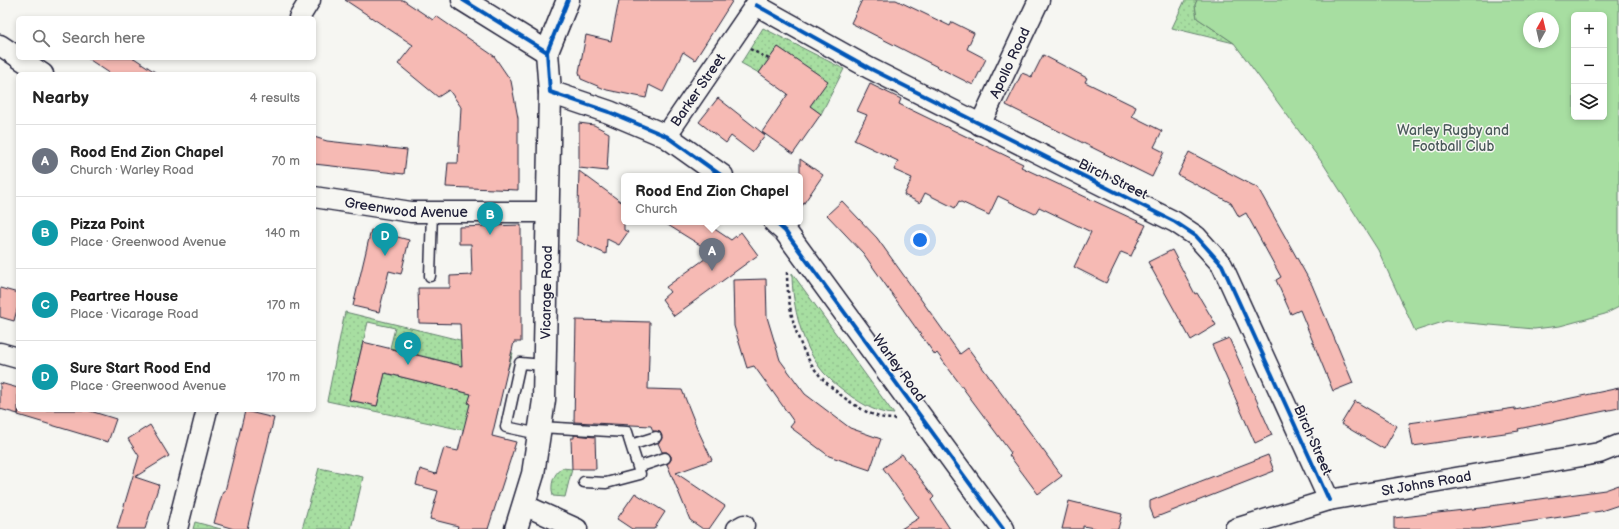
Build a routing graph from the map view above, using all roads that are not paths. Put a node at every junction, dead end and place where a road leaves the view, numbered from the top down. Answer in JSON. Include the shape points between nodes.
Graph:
{"nodes":[{"id":1,"x":310,"y":0,"type":"edge"},
{"id":2,"x":463,"y":0,"type":"edge"},
{"id":3,"x":568,"y":0,"type":"edge"},
{"id":4,"x":1039,"y":0,"type":"edge"},
{"id":5,"x":758,"y":2,"type":"edge"},
{"id":6,"x":300,"y":16,"type":"edge"},
{"id":7,"x":0,"y":45,"type":"edge"},
{"id":8,"x":547,"y":52,"type":"junction"},
{"id":9,"x":16,"y":56,"type":"edge"},
{"id":10,"x":22,"y":60,"type":"edge"},
{"id":11,"x":40,"y":72,"type":"edge"},
{"id":12,"x":550,"y":92,"type":"junction"},
{"id":13,"x":980,"y":125,"type":"junction"},
{"id":14,"x":666,"y":136,"type":"junction"},
{"id":15,"x":718,"y":173,"type":"edge"},
{"id":16,"x":316,"y":196,"type":"edge"},
{"id":17,"x":432,"y":212,"type":"junction"},
{"id":18,"x":546,"y":212,"type":"junction"},
{"id":19,"x":778,"y":225,"type":"edge"},
{"id":20,"x":430,"y":276,"type":"dead end"},
{"id":21,"x":0,"y":353,"type":"edge"},
{"id":22,"x":16,"y":357,"type":"edge"},
{"id":23,"x":544,"y":365,"type":"junction"},
{"id":24,"x":203,"y":412,"type":"edge"},
{"id":25,"x":539,"y":430,"type":"junction"},
{"id":26,"x":656,"y":437,"type":"dead end"},
{"id":27,"x":1619,"y":444,"type":"edge"},
{"id":28,"x":631,"y":445,"type":"junction"},
{"id":29,"x":665,"y":458,"type":"dead end"},
{"id":30,"x":638,"y":467,"type":"junction"},
{"id":31,"x":584,"y":482,"type":"dead end"},
{"id":32,"x":1329,"y":500,"type":"junction"},
{"id":33,"x":524,"y":505,"type":"junction"},
{"id":34,"x":177,"y":529,"type":"edge"},
{"id":35,"x":516,"y":529,"type":"edge"},
{"id":36,"x":577,"y":529,"type":"edge"},
{"id":37,"x":1003,"y":529,"type":"edge"},
{"id":38,"x":1235,"y":529,"type":"edge"}],
"edges":[{"from":1,"to":6,"type":"street"},
{"from":2,"to":8,"type":"street"},
{"from":3,"to":8,"type":"street"},
{"from":4,"to":13,"type":"street","name":"Apollo Road"},
{"from":5,"to":13,"type":"street","name":"Birch Street","via":[[869,68]]},
{"from":5,"to":14,"type":"street","name":"Barker Street"},
{"from":7,"to":9,"type":"street"},
{"from":8,"to":12,"type":"street","name":"Vicarage Road"},
{"from":10,"to":11,"type":"street"},
{"from":12,"to":14,"type":"street","name":"Barker Street","via":[[609,112]]},
{"from":12,"to":18,"type":"street","name":"Vicarage Road"},
{"from":13,"to":32,"type":"street","name":"Birch Street","via":[[1175,222],[1201,242],[1222,265]]},
{"from":14,"to":15,"type":"street"},
{"from":16,"to":17,"type":"street","name":"Greenwood Avenue","via":[[411,212]]},
{"from":17,"to":18,"type":"street","name":"Greenwood Avenue"},
{"from":17,"to":20,"type":"lane"},
{"from":18,"to":23,"type":"street","name":"Vicarage Road"},
{"from":19,"to":37,"type":"street","name":"Warley Road","via":[[790,238]]},
{"from":21,"to":22,"type":"street"},
{"from":23,"to":25,"type":"street","name":"Vicarage Road","via":[[544,400]]},
{"from":23,"to":25,"type":"lane","via":[[520,363],[506,427]]},
{"from":24,"to":34,"type":"street"},
{"from":25,"to":28,"type":"lane","via":[[627,432]]},
{"from":25,"to":33,"type":"street","name":"Vicarage Road","via":[[533,474]]},
{"from":26,"to":28,"type":"lane"},
{"from":27,"to":32,"type":"street","name":"St Johns Road","via":[[1600,453]]},
{"from":28,"to":30,"type":"lane"},
{"from":29,"to":30,"type":"lane"},
{"from":30,"to":31,"type":"lane","via":[[640,474],[606,483]]},
{"from":32,"to":38,"type":"street","name":"St Johns Road"},
{"from":33,"to":35,"type":"street","name":"Vicarage Road"},
{"from":33,"to":36,"type":"street"}]}
